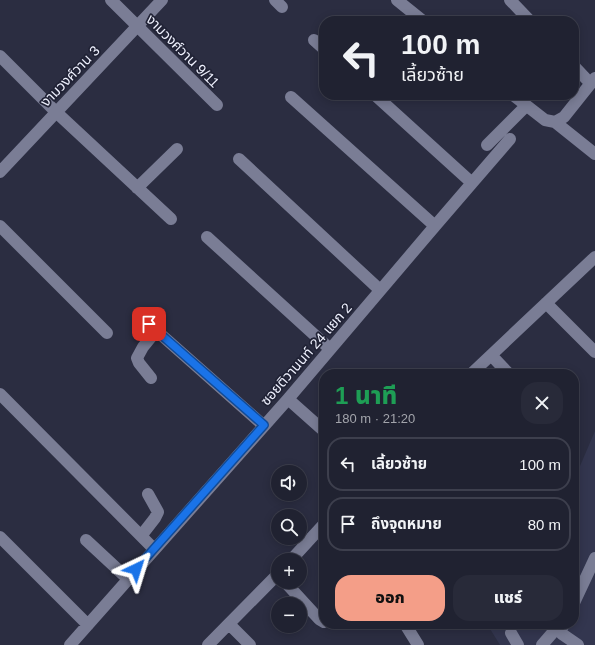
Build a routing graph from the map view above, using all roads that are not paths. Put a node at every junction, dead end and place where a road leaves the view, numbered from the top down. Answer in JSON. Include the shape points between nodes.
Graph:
{"nodes":[{"id":1,"x":111,"y":0,"type":"edge"},
{"id":2,"x":162,"y":0,"type":"edge"},
{"id":3,"x":510,"y":0,"type":"edge"},
{"id":4,"x":406,"y":2,"type":"edge"},
{"id":5,"x":419,"y":16,"type":"edge"},
{"id":6,"x":525,"y":16,"type":"edge"},
{"id":7,"x":138,"y":26,"type":"junction"},
{"id":8,"x":314,"y":40,"type":"dead end"},
{"id":9,"x":319,"y":44,"type":"edge"},
{"id":10,"x":0,"y":56,"type":"edge"},
{"id":11,"x":579,"y":70,"type":"edge"},
{"id":12,"x":593,"y":81,"type":"edge"},
{"id":13,"x":291,"y":97,"type":"dead end"},
{"id":14,"x":579,"y":98,"type":"edge"},
{"id":15,"x":381,"y":100,"type":"edge"},
{"id":16,"x":519,"y":100,"type":"edge"},
{"id":17,"x":578,"y":100,"type":"edge"},
{"id":18,"x":217,"y":106,"type":"dead end"},
{"id":19,"x":526,"y":106,"type":"junction"},
{"id":20,"x":56,"y":112,"type":"junction"},
{"id":21,"x":555,"y":122,"type":"junction"},
{"id":22,"x":510,"y":139,"type":"dead end"},
{"id":23,"x":487,"y":144,"type":"dead end"},
{"id":24,"x":177,"y":149,"type":"dead end"},
{"id":25,"x":595,"y":154,"type":"edge"},
{"id":26,"x":239,"y":159,"type":"dead end"},
{"id":27,"x":0,"y":172,"type":"edge"},
{"id":28,"x":472,"y":183,"type":"junction"},
{"id":29,"x":137,"y":188,"type":"junction"},
{"id":30,"x":171,"y":219,"type":"dead end"},
{"id":31,"x":0,"y":226,"type":"edge"},
{"id":32,"x":435,"y":226,"type":"junction"},
{"id":33,"x":207,"y":237,"type":"dead end"},
{"id":34,"x":595,"y":257,"type":"edge"},
{"id":35,"x":380,"y":290,"type":"junction"},
{"id":36,"x":546,"y":303,"type":"junction"},
{"id":37,"x":107,"y":333,"type":"dead end"},
{"id":38,"x":330,"y":349,"type":"junction"},
{"id":39,"x":595,"y":352,"type":"edge"},
{"id":40,"x":491,"y":355,"type":"junction"},
{"id":41,"x":476,"y":369,"type":"edge"},
{"id":42,"x":504,"y":369,"type":"edge"},
{"id":43,"x":151,"y":378,"type":"dead end"},
{"id":44,"x":0,"y":394,"type":"edge"},
{"id":45,"x":288,"y":399,"type":"junction"},
{"id":46,"x":264,"y":425,"type":"junction"},
{"id":47,"x":319,"y":427,"type":"edge"},
{"id":48,"x":148,"y":494,"type":"dead end"},
{"id":49,"x":319,"y":529,"type":"edge"},
{"id":50,"x":141,"y":536,"type":"junction"},
{"id":51,"x":0,"y":537,"type":"edge"},
{"id":52,"x":86,"y":540,"type":"dead end"},
{"id":53,"x":154,"y":549,"type":"junction"},
{"id":54,"x":297,"y":553,"type":"edge"},
{"id":55,"x":595,"y":558,"type":"edge"},
{"id":56,"x":128,"y":579,"type":"junction"},
{"id":57,"x":271,"y":581,"type":"edge"},
{"id":58,"x":291,"y":589,"type":"edge"},
{"id":59,"x":579,"y":592,"type":"edge"},
{"id":60,"x":319,"y":620,"type":"edge"},
{"id":61,"x":229,"y":624,"type":"junction"},
{"id":62,"x":88,"y":625,"type":"junction"},
{"id":63,"x":408,"y":629,"type":"edge"},
{"id":64,"x":556,"y":629,"type":"edge"},
{"id":65,"x":558,"y":629,"type":"edge"},
{"id":66,"x":511,"y":633,"type":"dead end"},
{"id":67,"x":70,"y":645,"type":"edge"},
{"id":68,"x":208,"y":645,"type":"edge"},
{"id":69,"x":250,"y":645,"type":"edge"},
{"id":70,"x":418,"y":645,"type":"edge"},
{"id":71,"x":518,"y":645,"type":"edge"},
{"id":72,"x":542,"y":645,"type":"edge"},
{"id":73,"x":578,"y":645,"type":"edge"}],
"edges":[{"from":1,"to":7,"type":"street","name":"งามวงศ์วาน 9/11"},
{"from":2,"to":7,"type":"street","name":"งามวงศ์วาน 3"},
{"from":3,"to":6,"type":"street"},
{"from":4,"to":5,"type":"street"},
{"from":7,"to":18,"type":"street","name":"งามวงศ์วาน 9/11"},
{"from":7,"to":20,"type":"street","name":"งามวงศ์วาน 3"},
{"from":8,"to":9,"type":"street"},
{"from":10,"to":20,"type":"street"},
{"from":11,"to":12,"type":"street"},
{"from":12,"to":14,"type":"street"},
{"from":13,"to":32,"type":"street"},
{"from":15,"to":28,"type":"street"},
{"from":16,"to":19,"type":"street"},
{"from":17,"to":21,"type":"street","via":[[564,117]]},
{"from":19,"to":21,"type":"street","via":[[545,120]]},
{"from":19,"to":23,"type":"street"},
{"from":20,"to":27,"type":"street","name":"งามวงศ์วาน 3"},
{"from":20,"to":29,"type":"street"},
{"from":21,"to":25,"type":"street"},
{"from":22,"to":28,"type":"street","name":"ซอยติวานนท์ 24 แยก 2"},
{"from":24,"to":29,"type":"street"},
{"from":26,"to":35,"type":"street"},
{"from":28,"to":32,"type":"street","name":"ซอยติวานนท์ 24 แยก 2"},
{"from":29,"to":30,"type":"street"},
{"from":31,"to":37,"type":"street"},
{"from":32,"to":35,"type":"street","name":"ซอยติวานนท์ 24 แยก 2"},
{"from":33,"to":38,"type":"street"},
{"from":34,"to":36,"type":"street"},
{"from":35,"to":38,"type":"street","name":"ซอยติวานนท์ 24 แยก 2"},
{"from":36,"to":39,"type":"street"},
{"from":36,"to":40,"type":"street"},
{"from":38,"to":45,"type":"street","name":"ซอยติวานนท์ 24 แยก 2"},
{"from":40,"to":41,"type":"street"},
{"from":40,"to":42,"type":"street"},
{"from":43,"to":46,"type":"street","via":[[137,358],[153,328]]},
{"from":44,"to":50,"type":"street"},
{"from":45,"to":46,"type":"street","name":"ซอยติวานนท์ 24 แยก 2"},
{"from":45,"to":47,"type":"street"},
{"from":46,"to":53,"type":"street","name":"ซอยติวานนท์ 24 แยก 2"},
{"from":48,"to":50,"type":"street","via":[[158,512]]},
{"from":49,"to":54,"type":"street"},
{"from":50,"to":53,"type":"street"},
{"from":51,"to":62,"type":"street"},
{"from":52,"to":56,"type":"street"},
{"from":53,"to":56,"type":"street","name":"ซอยติวานนท์ 24 แยก 2"},
{"from":55,"to":59,"type":"street"},
{"from":56,"to":62,"type":"street","name":"ซอยติวานนท์ 24 แยก 2"},
{"from":57,"to":61,"type":"street"},
{"from":58,"to":60,"type":"street"},
{"from":61,"to":68,"type":"street"},
{"from":61,"to":69,"type":"street"},
{"from":62,"to":67,"type":"street","name":"ซอยติวานนท์ 24 แยก 2"},
{"from":63,"to":70,"type":"street"},
{"from":64,"to":72,"type":"street"},
{"from":65,"to":73,"type":"street"},
{"from":66,"to":71,"type":"street"}]}
